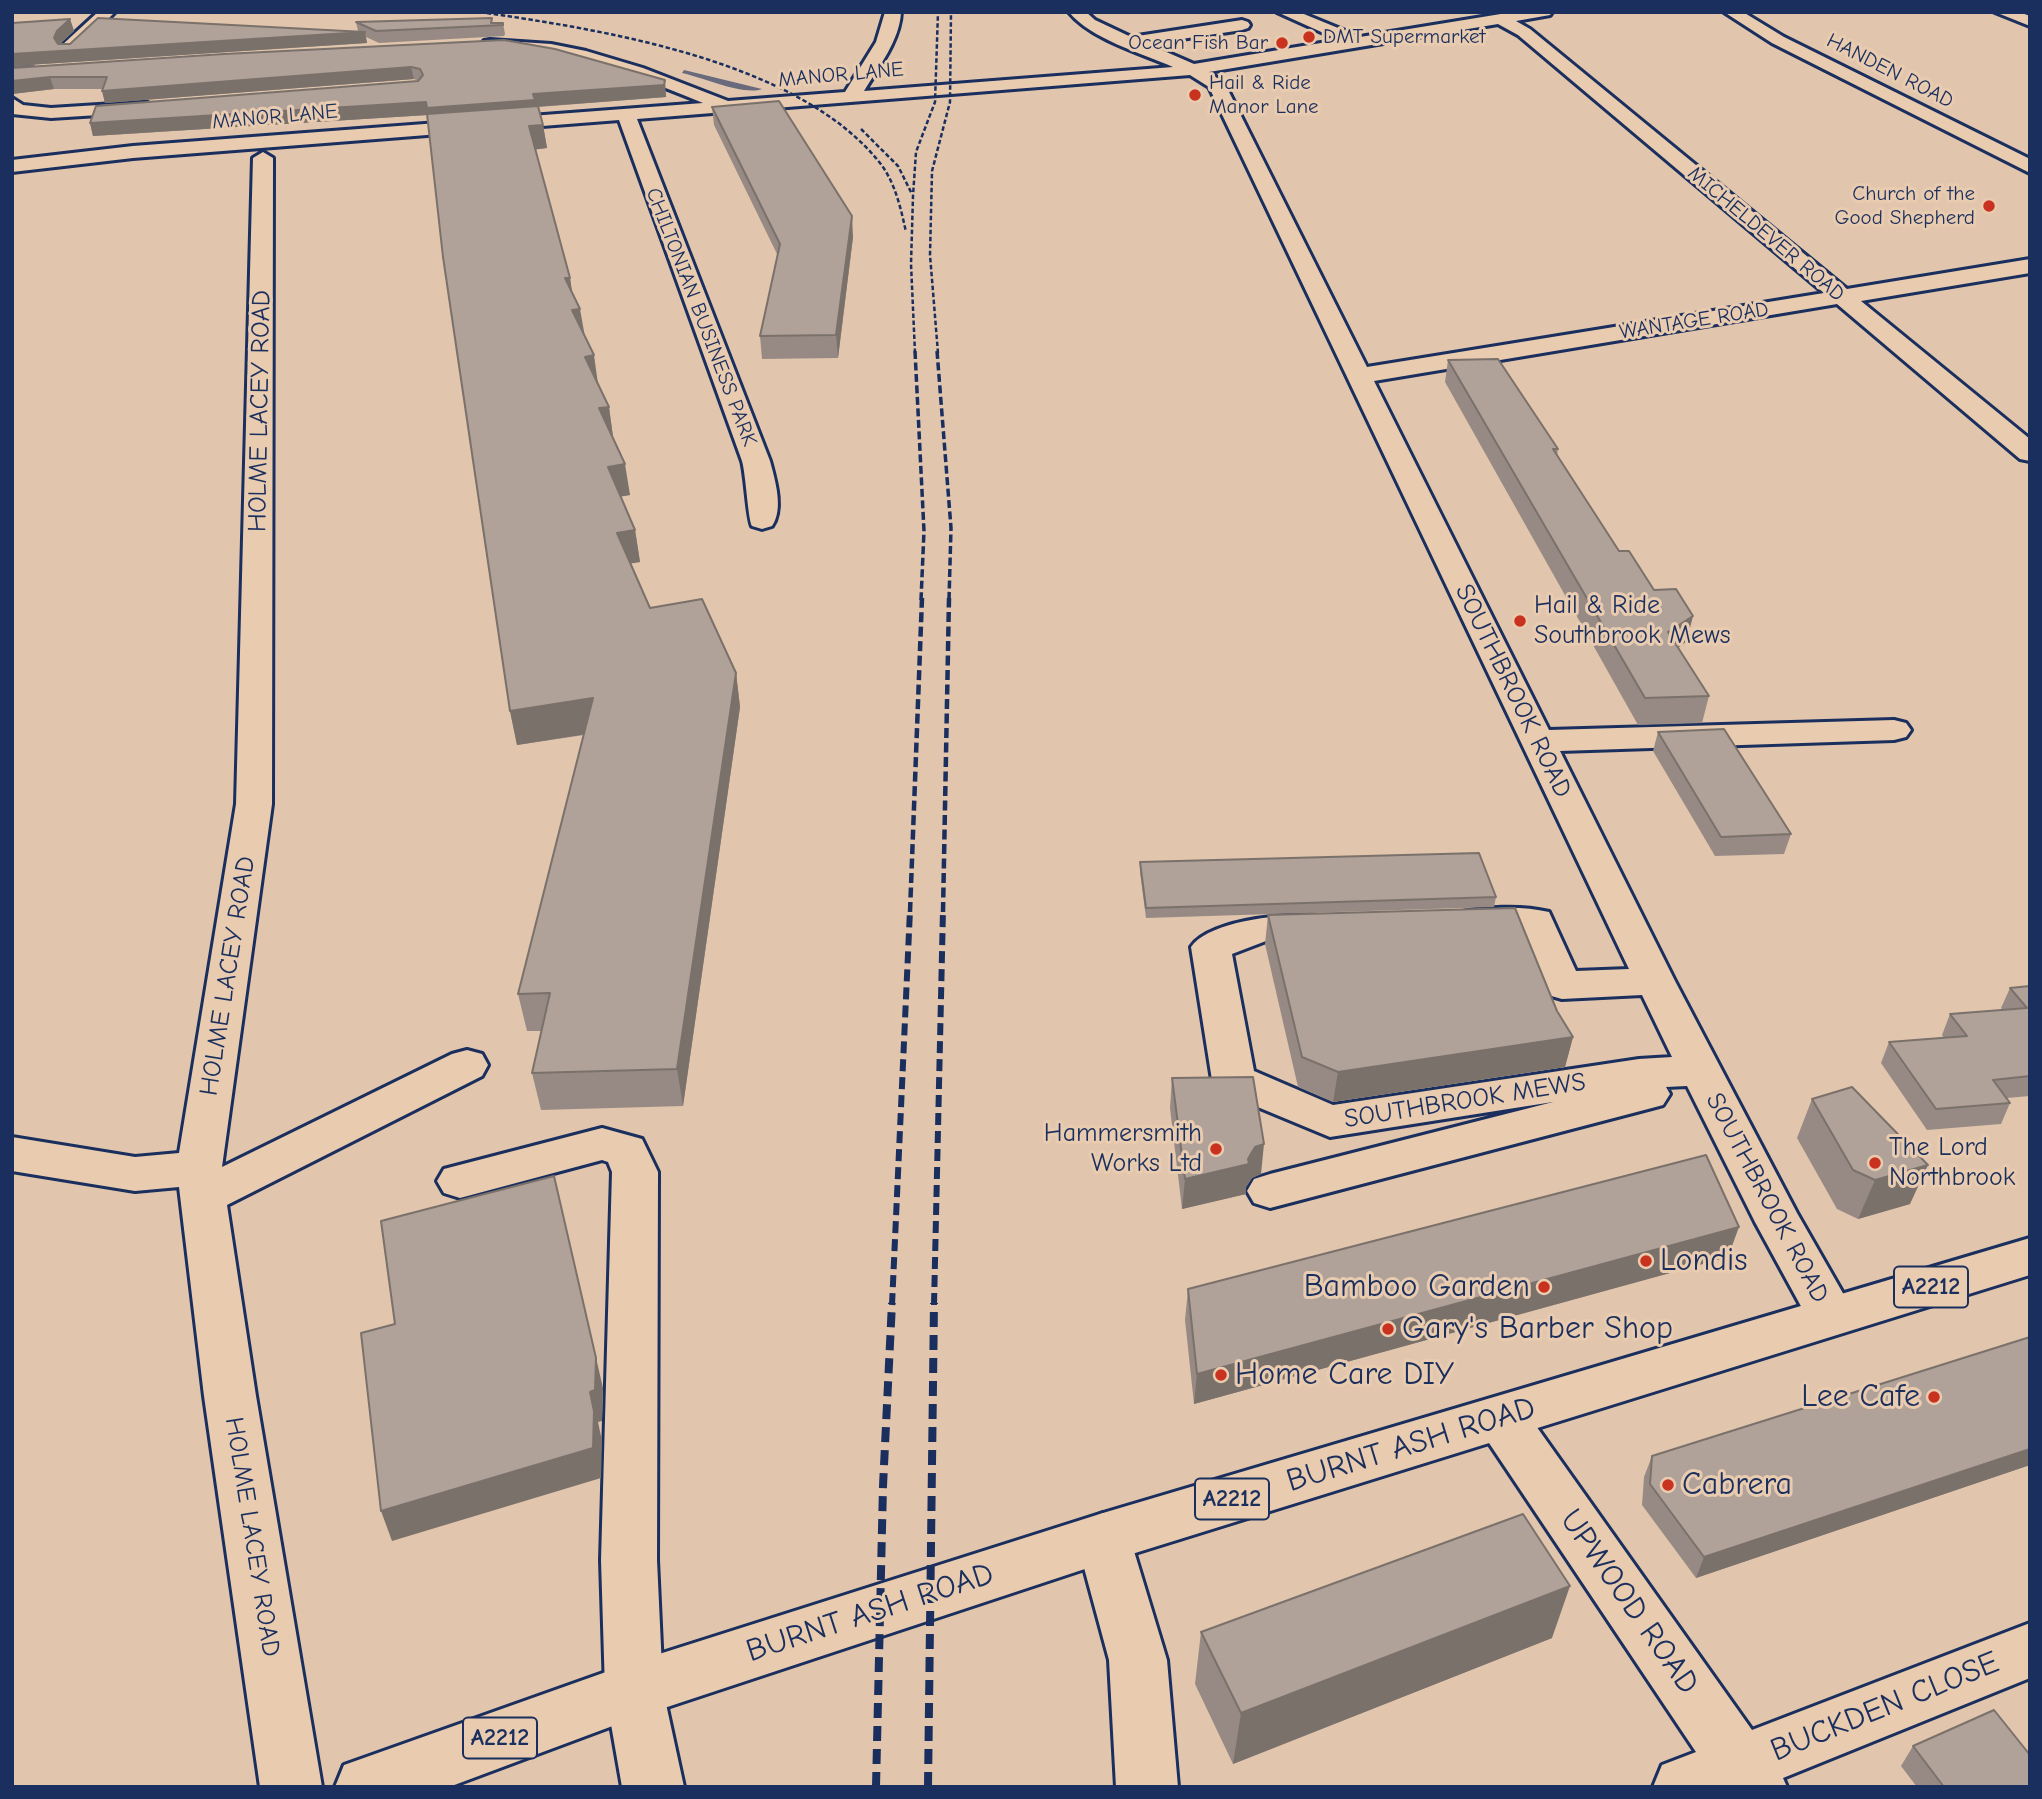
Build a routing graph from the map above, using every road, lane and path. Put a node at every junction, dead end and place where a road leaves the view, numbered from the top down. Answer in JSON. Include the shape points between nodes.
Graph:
{"nodes":[{"id":1,"x":107,"y":12,"type":"edge"},
{"id":2,"x":893,"y":12,"type":"edge"},
{"id":3,"x":1077,"y":12,"type":"edge"},
{"id":4,"x":1285,"y":12,"type":"edge"},
{"id":5,"x":1540,"y":12,"type":"edge"},
{"id":6,"x":1732,"y":12,"type":"edge"},
{"id":7,"x":2003,"y":12,"type":"edge"},
{"id":8,"x":1500,"y":19,"type":"junction"},
{"id":9,"x":2030,"y":21,"type":"edge"},
{"id":10,"x":1242,"y":25,"type":"dead end"},
{"id":11,"x":1128,"y":42,"type":"junction"},
{"id":12,"x":1360,"y":43,"type":"junction"},
{"id":13,"x":467,"y":46,"type":"edge"},
{"id":14,"x":97,"y":48,"type":"edge"},
{"id":15,"x":68,"y":49,"type":"junction"},
{"id":16,"x":46,"y":50,"type":"edge"},
{"id":17,"x":1194,"y":70,"type":"junction"},
{"id":18,"x":851,"y":97,"type":"junction"},
{"id":19,"x":12,"y":103,"type":"edge"},
{"id":20,"x":159,"y":106,"type":"edge"},
{"id":21,"x":730,"y":107,"type":"junction"},
{"id":22,"x":626,"y":115,"type":"junction"},
{"id":23,"x":264,"y":159,"type":"dead end"},
{"id":24,"x":12,"y":166,"type":"edge"},
{"id":25,"x":2030,"y":167,"type":"edge"},
{"id":26,"x":2030,"y":266,"type":"edge"},
{"id":27,"x":1841,"y":297,"type":"junction"},
{"id":28,"x":1358,"y":376,"type":"junction"},
{"id":29,"x":2030,"y":453,"type":"edge"},
{"id":30,"x":762,"y":520,"type":"dead end"},
{"id":31,"x":1894,"y":730,"type":"dead end"},
{"id":32,"x":1538,"y":741,"type":"junction"},
{"id":33,"x":1426,"y":924,"type":"edge"},
{"id":34,"x":1357,"y":926,"type":"edge"},
{"id":35,"x":1655,"y":981,"type":"junction"},
{"id":36,"x":467,"y":1065,"type":"dead end"},
{"id":37,"x":1704,"y":1080,"type":"junction"},
{"id":38,"x":12,"y":1154,"type":"edge"},
{"id":39,"x":460,"y":1181,"type":"dead end"},
{"id":40,"x":200,"y":1183,"type":"junction"},
{"id":41,"x":1270,"y":1191,"type":"dead end"},
{"id":42,"x":2030,"y":1256,"type":"edge"},
{"id":43,"x":1832,"y":1316,"type":"junction"},
{"id":44,"x":1501,"y":1418,"type":"junction"},
{"id":45,"x":1103,"y":1538,"type":"junction"},
{"id":46,"x":2030,"y":1650,"type":"edge"},
{"id":47,"x":634,"y":1690,"type":"junction"},
{"id":48,"x":1749,"y":1776,"type":"edge"},
{"id":49,"x":291,"y":1787,"type":"edge"},
{"id":50,"x":366,"y":1787,"type":"edge"},
{"id":51,"x":653,"y":1787,"type":"edge"},
{"id":52,"x":1146,"y":1787,"type":"edge"},
{"id":53,"x":1684,"y":1787,"type":"edge"}],
"edges":[{"from":1,"to":15,"type":"street"},
{"from":2,"to":18,"type":"street","via":[[895,18]]},
{"from":3,"to":11,"type":"street"},
{"from":4,"to":12,"type":"street"},
{"from":5,"to":8,"type":"street","name":"MANOR LANE"},
{"from":6,"to":25,"type":"street","name":"HANDEN ROAD","via":[[1777,40]]},
{"from":7,"to":9,"type":"street"},
{"from":8,"to":12,"type":"street","name":"MANOR LANE"},
{"from":8,"to":27,"type":"street","name":"MICHELDEVER ROAD","via":[[1524,32]]},
{"from":10,"to":11,"type":"street"},
{"from":11,"to":17,"type":"street"},
{"from":12,"to":17,"type":"street","name":"MANOR LANE"},
{"from":13,"to":21,"type":"street","via":[[528,46],[587,55]]},
{"from":14,"to":15,"type":"street"},
{"from":15,"to":16,"type":"street"},
{"from":17,"to":18,"type":"street","name":"MANOR LANE"},
{"from":17,"to":28,"type":"street","name":"SOUTHBROOK ROAD","via":[[1216,84]]},
{"from":18,"to":21,"type":"street","name":"MANOR LANE"},
{"from":19,"to":20,"type":"street","via":[[18,110],[51,113]]},
{"from":21,"to":22,"type":"street","name":"MANOR LANE"},
{"from":22,"to":24,"type":"street","name":"MANOR LANE","via":[[134,152]]},
{"from":22,"to":30,"type":"street","name":"CHILTONIAN BUSINESS PARK","via":[[756,461],[762,482]]},
{"from":23,"to":40,"type":"street","name":"HOLME LACEY ROAD","via":[[254,804]]},
{"from":26,"to":27,"type":"street","name":"WANTAGE ROAD"},
{"from":27,"to":28,"type":"street","name":"WANTAGE ROAD"},
{"from":27,"to":29,"type":"street","name":"MICHELDEVER ROAD"},
{"from":28,"to":32,"type":"street","name":"SOUTHBROOK ROAD"},
{"from":31,"to":32,"type":"street"},
{"from":32,"to":35,"type":"street","name":"SOUTHBROOK ROAD"},
{"from":33,"to":35,"type":"street","via":[[1535,921],[1562,985]]},
{"from":34,"to":37,"type":"street","name":"SOUTHBROOK MEWS","via":[[1262,929],[1211,947],[1234,1080],[1330,1121],[1639,1074]]},
{"from":35,"to":37,"type":"street","name":"SOUTHBROOK ROAD"},
{"from":36,"to":40,"type":"street"},
{"from":37,"to":41,"type":"street"},
{"from":37,"to":43,"type":"street","name":"SOUTHBROOK ROAD"},
{"from":38,"to":40,"type":"street"},
{"from":39,"to":47,"type":"street","via":[[602,1144],[626,1151],[635,1172],[629,1560]]},
{"from":40,"to":49,"type":"street","name":"HOLME LACEY ROAD"},
{"from":42,"to":43,"type":"street","name":"BURNT ASH ROAD","number":"A2212"},
{"from":43,"to":44,"type":"street","name":"BURNT ASH ROAD","number":"A2212"},
{"from":44,"to":45,"type":"street","name":"BURNT ASH ROAD","number":"A2212"},
{"from":44,"to":48,"type":"street","name":"UPWOOD ROAD"},
{"from":45,"to":47,"type":"street","name":"BURNT ASH ROAD","number":"A2212"},
{"from":45,"to":52,"type":"street","via":[[1138,1660]]},
{"from":46,"to":48,"type":"street","name":"BUCKDEN CLOSE"},
{"from":47,"to":50,"type":"street","number":"A2212"},
{"from":47,"to":51,"type":"street"},
{"from":48,"to":53,"type":"street","name":"BUCKDEN CLOSE"}]}
